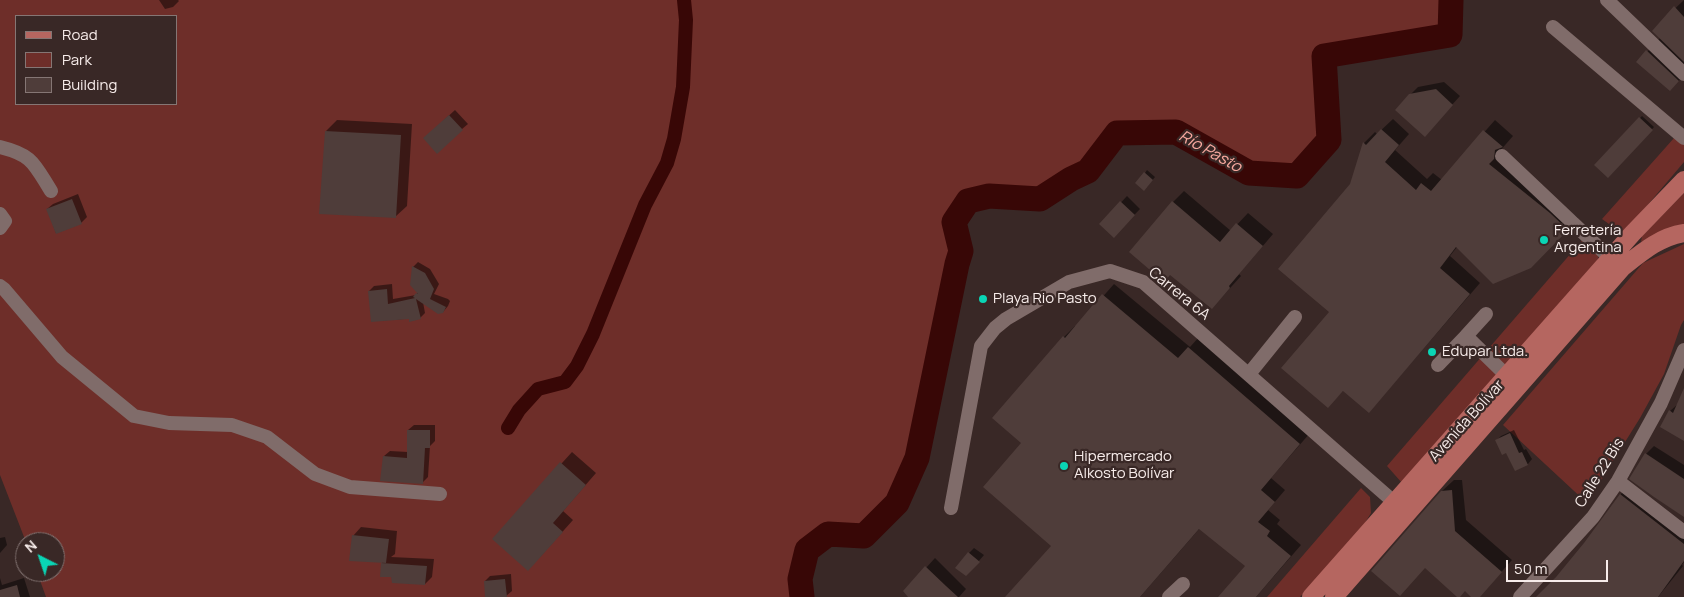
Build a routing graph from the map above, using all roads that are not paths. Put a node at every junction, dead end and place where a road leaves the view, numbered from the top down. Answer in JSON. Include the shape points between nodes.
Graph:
{"nodes":[{"id":1,"x":1607,"y":0,"type":"edge"},
{"id":2,"x":1553,"y":28,"type":"dead end"},
{"id":3,"x":1684,"y":74,"type":"edge"},
{"id":4,"x":1684,"y":138,"type":"edge"},
{"id":5,"x":0,"y":147,"type":"edge"},
{"id":6,"x":1502,"y":156,"type":"dead end"},
{"id":7,"x":1684,"y":180,"type":"edge"},
{"id":8,"x":51,"y":191,"type":"dead end"},
{"id":9,"x":0,"y":214,"type":"edge"},
{"id":10,"x":0,"y":228,"type":"edge"},
{"id":11,"x":1684,"y":233,"type":"edge"},
{"id":12,"x":1611,"y":259,"type":"junction"},
{"id":13,"x":0,"y":286,"type":"edge"},
{"id":14,"x":1486,"y":314,"type":"dead end"},
{"id":15,"x":1295,"y":317,"type":"dead end"},
{"id":16,"x":1466,"y":336,"type":"junction"},
{"id":17,"x":1684,"y":350,"type":"edge"},
{"id":18,"x":1438,"y":365,"type":"dead end"},
{"id":19,"x":1249,"y":374,"type":"junction"},
{"id":20,"x":1507,"y":376,"type":"junction"},
{"id":21,"x":1618,"y":481,"type":"junction"},
{"id":22,"x":440,"y":494,"type":"dead end"},
{"id":23,"x":1394,"y":502,"type":"junction"},
{"id":24,"x":951,"y":508,"type":"dead end"},
{"id":25,"x":1684,"y":532,"type":"edge"},
{"id":26,"x":1183,"y":584,"type":"dead end"},
{"id":27,"x":1169,"y":597,"type":"edge"},
{"id":28,"x":1311,"y":597,"type":"edge"},
{"id":29,"x":1334,"y":597,"type":"edge"},
{"id":30,"x":1520,"y":597,"type":"edge"}],
"edges":[{"from":1,"to":3,"type":"street"},
{"from":2,"to":4,"type":"street"},
{"from":5,"to":8,"type":"street","via":[[18,151],[31,160]]},
{"from":6,"to":12,"type":"street"},
{"from":7,"to":12,"type":"main road","name":"Avenida Bolívar"},
{"from":9,"to":10,"type":"street","via":[[5,221]]},
{"from":11,"to":29,"type":"main road","name":"Avenida Bolívar","via":[[1651,244],[1622,268]]},
{"from":12,"to":20,"type":"main road","name":"Avenida Bolívar"},
{"from":13,"to":22,"type":"street","via":[[62,357],[134,416],[170,423],[232,425],[267,438],[315,474],[350,486]]},
{"from":14,"to":16,"type":"street"},
{"from":15,"to":19,"type":"street"},
{"from":16,"to":18,"type":"street"},
{"from":16,"to":20,"type":"street"},
{"from":17,"to":21,"type":"street","name":"Calle 22 Bis","via":[[1661,403]]},
{"from":19,"to":23,"type":"street","name":"Carrera 6A"},
{"from":19,"to":24,"type":"street","name":"Carrera 6A","via":[[1143,282],[1110,271],[1069,282],[1006,319],[981,346]]},
{"from":20,"to":23,"type":"main road","name":"Avenida Bolívar"},
{"from":21,"to":25,"type":"street"},
{"from":21,"to":30,"type":"street","name":"Calle 22 Bis","via":[[1593,517]]},
{"from":23,"to":28,"type":"main road","name":"Avenida Bolívar"},
{"from":26,"to":27,"type":"street"}]}
